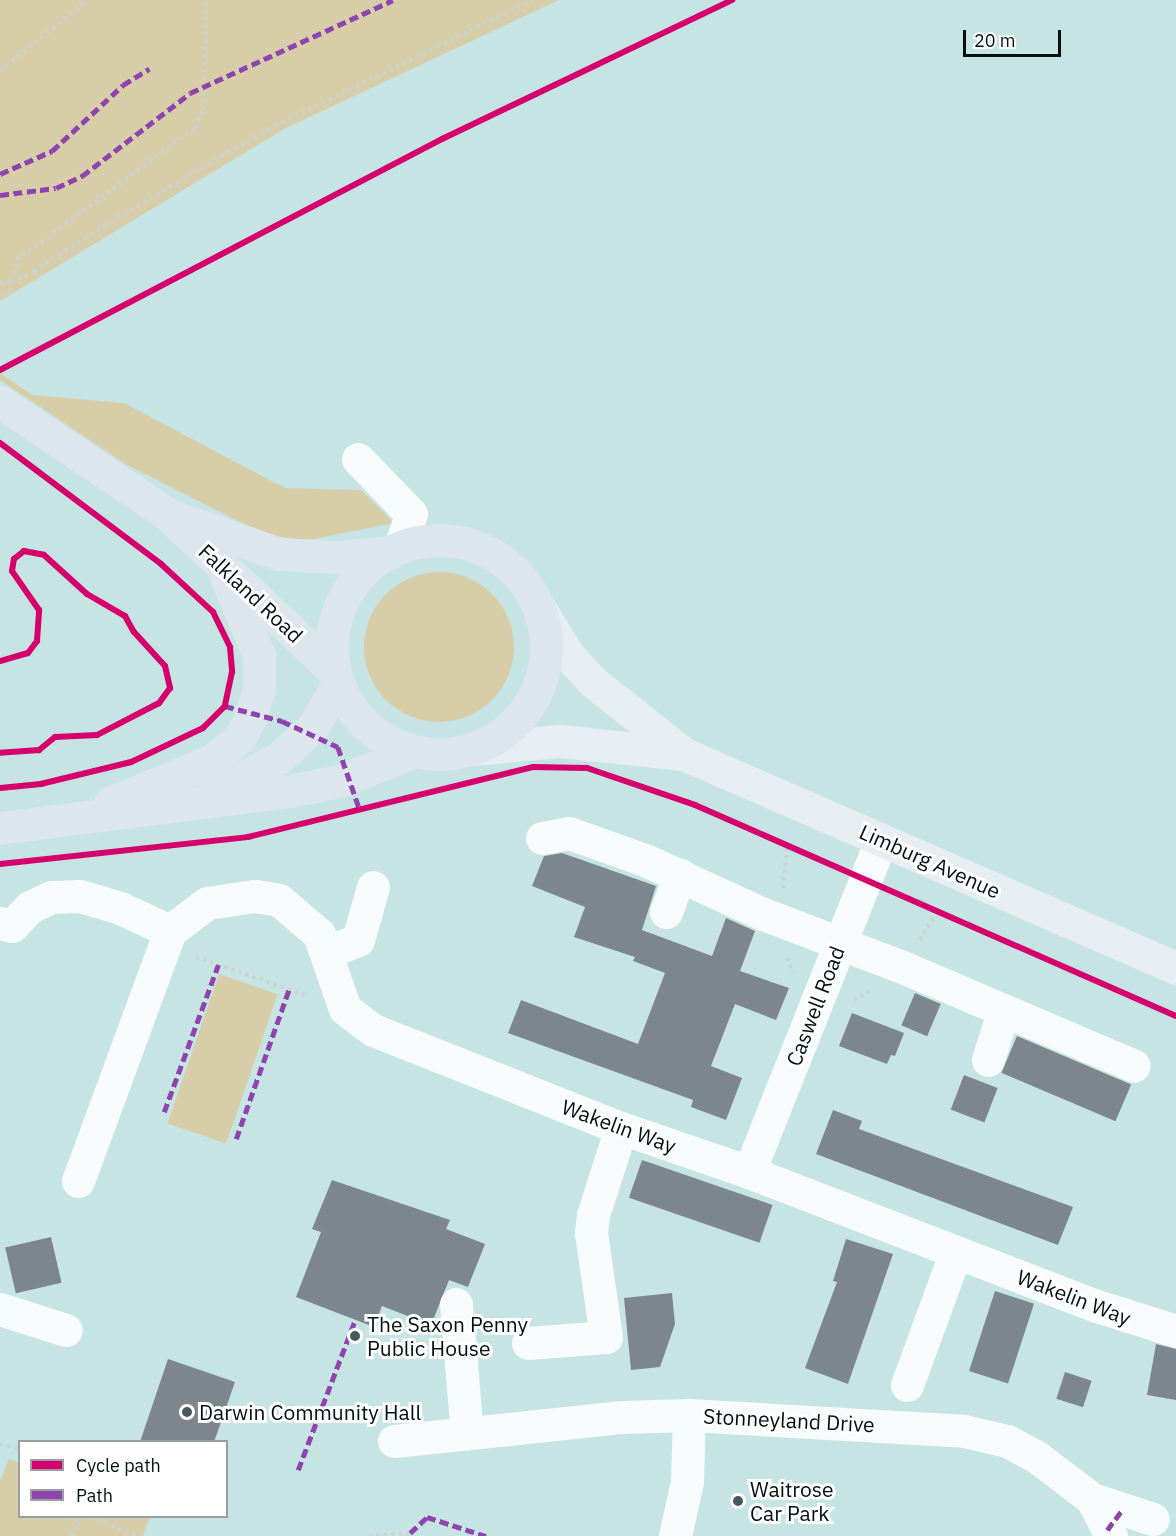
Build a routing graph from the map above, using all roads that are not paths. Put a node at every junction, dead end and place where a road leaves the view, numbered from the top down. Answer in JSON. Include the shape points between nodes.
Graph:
{"nodes":[{"id":1,"x":0,"y":402,"type":"edge"},
{"id":2,"x":358,"y":459,"type":"dead end"},
{"id":3,"x":166,"y":514,"type":"junction"},
{"id":4,"x":396,"y":550,"type":"junction"},
{"id":5,"x":218,"y":563,"type":"junction"},
{"id":6,"x":538,"y":606,"type":"junction"},
{"id":7,"x":337,"y":679,"type":"junction"},
{"id":8,"x":472,"y":749,"type":"junction"},
{"id":9,"x":414,"y":752,"type":"junction"},
{"id":10,"x":684,"y":754,"type":"junction"},
{"id":11,"x":189,"y":805,"type":"junction"},
{"id":12,"x":63,"y":821,"type":"junction"},
{"id":13,"x":0,"y":828,"type":"edge"},
{"id":14,"x":542,"y":838,"type":"dead end"},
{"id":15,"x":881,"y":840,"type":"junction"},
{"id":16,"x":680,"y":874,"type":"junction"},
{"id":17,"x":373,"y":887,"type":"dead end"},
{"id":18,"x":666,"y":912,"type":"dead end"},
{"id":19,"x":0,"y":922,"type":"edge"},
{"id":20,"x":840,"y":943,"type":"junction"},
{"id":21,"x":163,"y":949,"type":"junction"},
{"id":22,"x":327,"y":951,"type":"junction"},
{"id":23,"x":1176,"y":968,"type":"edge"},
{"id":24,"x":1003,"y":1012,"type":"junction"},
{"id":25,"x":988,"y":1060,"type":"dead end"},
{"id":26,"x":1134,"y":1066,"type":"dead end"},
{"id":27,"x":621,"y":1128,"type":"junction"},
{"id":28,"x":749,"y":1172,"type":"junction"},
{"id":29,"x":78,"y":1180,"type":"dead end"},
{"id":30,"x":955,"y":1254,"type":"junction"},
{"id":31,"x":456,"y":1304,"type":"dead end"},
{"id":32,"x":0,"y":1309,"type":"edge"},
{"id":33,"x":66,"y":1330,"type":"dead end"},
{"id":34,"x":1176,"y":1331,"type":"edge"},
{"id":35,"x":528,"y":1343,"type":"dead end"},
{"id":36,"x":907,"y":1385,"type":"dead end"},
{"id":37,"x":689,"y":1415,"type":"junction"},
{"id":38,"x":467,"y":1434,"type":"junction"},
{"id":39,"x":394,"y":1441,"type":"dead end"},
{"id":40,"x":1092,"y":1499,"type":"junction"},
{"id":41,"x":1153,"y":1524,"type":"edge"},
{"id":42,"x":675,"y":1536,"type":"edge"},
{"id":43,"x":1111,"y":1536,"type":"edge"}],
"edges":[{"from":1,"to":3,"type":"highway","name":"Falkland Road"},
{"from":2,"to":4,"type":"street","via":[[411,514]]},
{"from":3,"to":4,"type":"highway","name":"Falkland Road","via":[[279,554],[336,556]]},
{"from":3,"to":5,"type":"highway","name":"Falkland Road"},
{"from":4,"to":6,"type":"highway","via":[[423,541],[451,540],[473,546],[516,572]]},
{"from":4,"to":7,"type":"highway","via":[[370,564],[341,602],[332,640]]},
{"from":5,"to":7,"type":"highway","name":"Falkland Road"},
{"from":5,"to":12,"type":"highway","via":[[259,655],[259,688],[240,737],[213,760],[184,774]]},
{"from":6,"to":8,"type":"highway","via":[[545,657],[534,696],[513,725]]},
{"from":6,"to":10,"type":"main road","name":"Limburg Avenue","via":[[569,656],[592,681]]},
{"from":7,"to":9,"type":"highway","via":[[366,726],[381,738]]},
{"from":7,"to":11,"type":"highway","via":[[312,728],[279,757]]},
{"from":8,"to":9,"type":"highway"},
{"from":8,"to":10,"type":"main road","name":"Limburg Avenue","via":[[560,741]]},
{"from":9,"to":11,"type":"highway","via":[[339,781]]},
{"from":10,"to":15,"type":"main road","name":"Limburg Avenue"},
{"from":11,"to":12,"type":"highway"},
{"from":12,"to":13,"type":"highway"},
{"from":14,"to":16,"type":"street","via":[[569,833]]},
{"from":15,"to":20,"type":"street","name":"Caswell Road"},
{"from":15,"to":23,"type":"main road","name":"Limburg Avenue"},
{"from":16,"to":18,"type":"street"},
{"from":16,"to":20,"type":"street","via":[[762,914]]},
{"from":17,"to":22,"type":"street","via":[[358,940]]},
{"from":19,"to":21,"type":"street","via":[[12,926],[30,907],[51,897],[81,896],[120,908]]},
{"from":20,"to":24,"type":"street"},
{"from":20,"to":28,"type":"street","name":"Caswell Road"},
{"from":21,"to":22,"type":"street","via":[[207,903],[255,896],[279,900],[301,915],[319,934]]},
{"from":21,"to":29,"type":"street"},
{"from":22,"to":27,"type":"street","name":"Wakelin Way","via":[[332,978],[345,1009],[373,1030]]},
{"from":24,"to":25,"type":"street"},
{"from":24,"to":26,"type":"street"},
{"from":27,"to":28,"type":"street","name":"Wakelin Way"},
{"from":27,"to":35,"type":"street","via":[[603,1177],[591,1233],[606,1337]]},
{"from":28,"to":30,"type":"street","name":"Wakelin Way"},
{"from":30,"to":34,"type":"street","name":"Wakelin Way","via":[[1137,1321]]},
{"from":30,"to":36,"type":"street"},
{"from":31,"to":38,"type":"street"},
{"from":32,"to":33,"type":"street"},
{"from":37,"to":38,"type":"street","name":"Stonneyland Drive"},
{"from":37,"to":40,"type":"street","name":"Stonneyland Drive","via":[[964,1431],[1007,1441],[1036,1456]]},
{"from":37,"to":42,"type":"street","via":[[687,1482]]},
{"from":38,"to":39,"type":"street","name":"Stonneyland Drive"},
{"from":40,"to":41,"type":"street"},
{"from":40,"to":43,"type":"street"}]}
